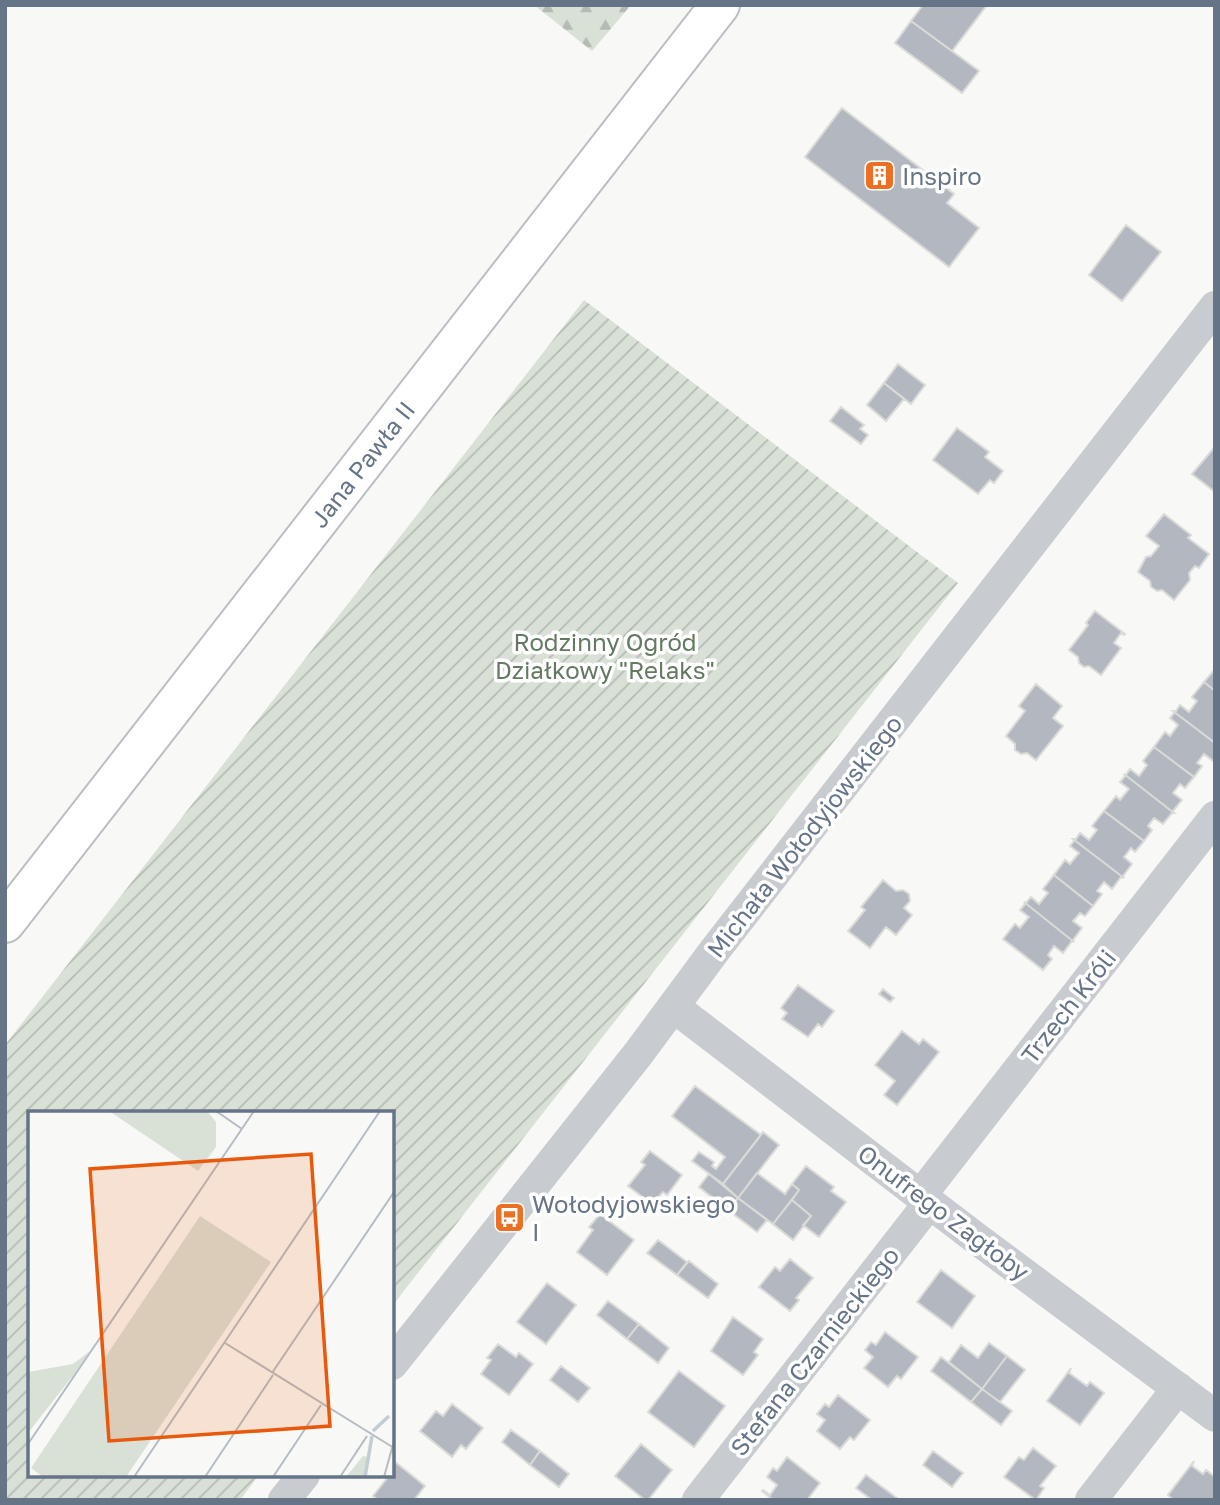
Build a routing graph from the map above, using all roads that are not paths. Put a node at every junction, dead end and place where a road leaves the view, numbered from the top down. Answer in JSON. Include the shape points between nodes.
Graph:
{"nodes":[{"id":1,"x":720,"y":5,"type":"edge"},
{"id":2,"x":1215,"y":307,"type":"edge"},
{"id":3,"x":1215,"y":817,"type":"edge"},
{"id":4,"x":5,"y":923,"type":"edge"},
{"id":5,"x":674,"y":1007,"type":"junction"},
{"id":6,"x":925,"y":1198,"type":"junction"},
{"id":7,"x":394,"y":1361,"type":"edge"},
{"id":8,"x":1178,"y":1388,"type":"junction"},
{"id":9,"x":1215,"y":1416,"type":"edge"},
{"id":10,"x":302,"y":1477,"type":"edge"},
{"id":11,"x":284,"y":1500,"type":"edge"},
{"id":12,"x":698,"y":1500,"type":"edge"},
{"id":13,"x":1091,"y":1500,"type":"edge"}],
"edges":[{"from":1,"to":4,"type":"main road","name":"Jana Pawła II"},
{"from":2,"to":5,"type":"street","name":"Michała Wołodyjowskiego"},
{"from":3,"to":6,"type":"street","name":"Trzech Króli"},
{"from":5,"to":6,"type":"street","name":"Onufrego Zagłoby"},
{"from":5,"to":7,"type":"street","name":"Michała Wołodyjowskiego"},
{"from":6,"to":8,"type":"street","name":"Onufrego Zagłoby"},
{"from":6,"to":12,"type":"street","name":"Stefana Czarnieckiego"},
{"from":8,"to":9,"type":"street","name":"Onufrego Zagłoby"},
{"from":8,"to":13,"type":"street"},
{"from":10,"to":11,"type":"street"}]}
